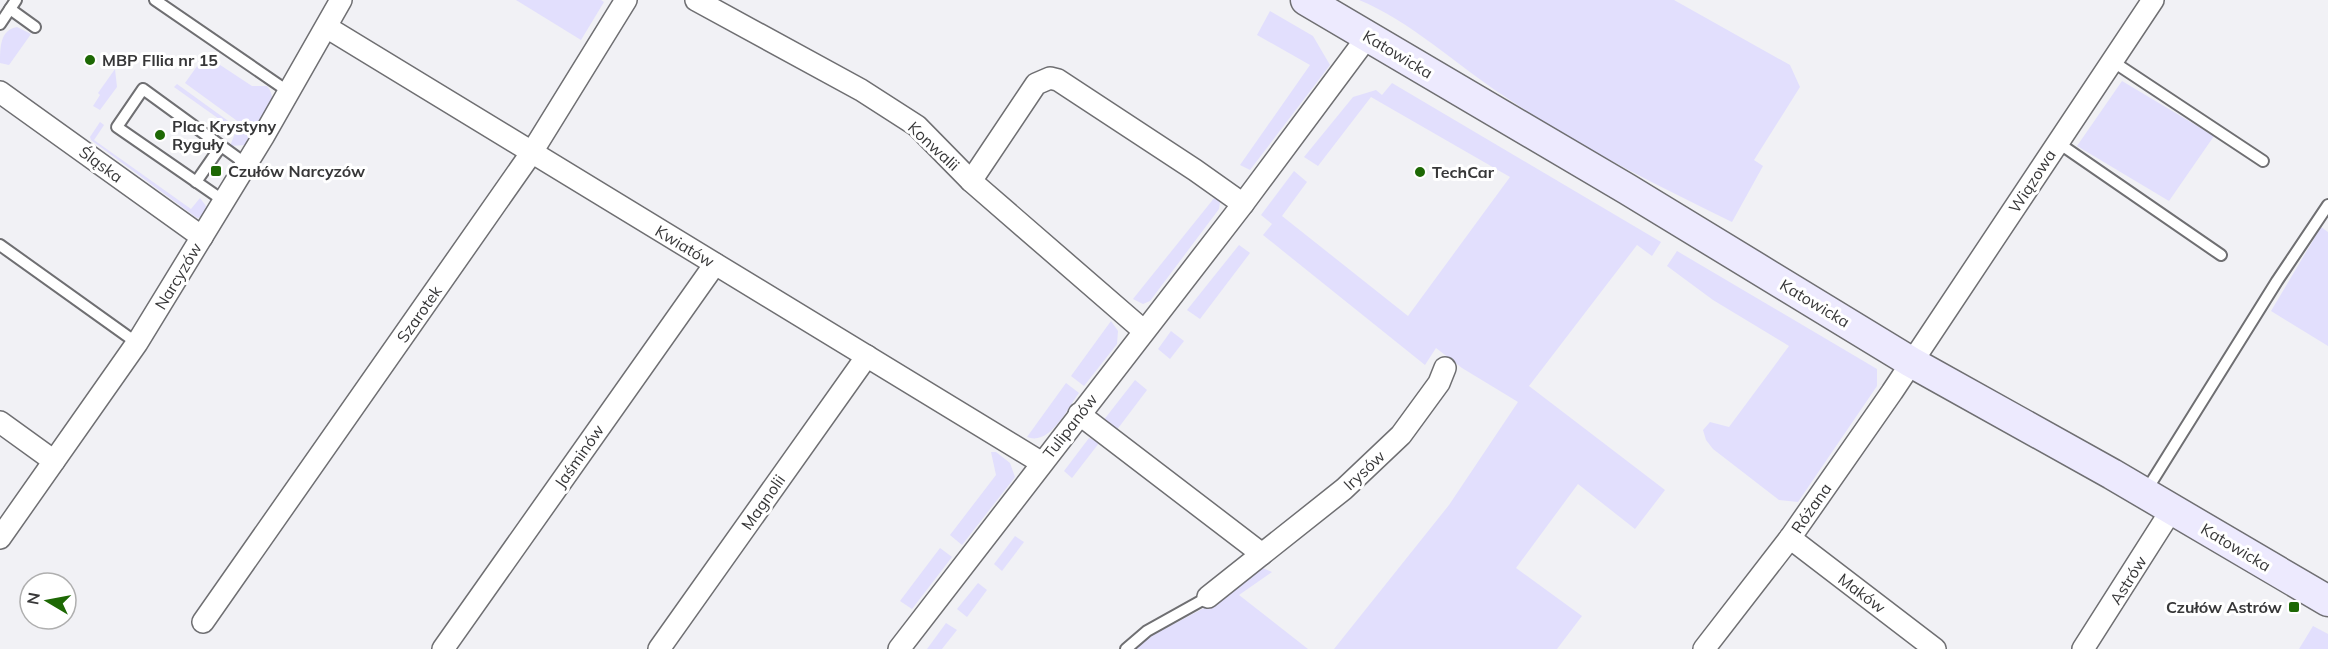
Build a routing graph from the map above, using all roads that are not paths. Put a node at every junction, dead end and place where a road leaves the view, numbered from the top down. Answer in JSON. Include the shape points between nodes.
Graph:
{"nodes":[{"id":1,"x":155,"y":0,"type":"edge"},
{"id":2,"x":626,"y":0,"type":"edge"},
{"id":3,"x":696,"y":0,"type":"edge"},
{"id":4,"x":1306,"y":0,"type":"edge"},
{"id":5,"x":2153,"y":0,"type":"edge"},
{"id":6,"x":338,"y":1,"type":"edge"},
{"id":7,"x":13,"y":4,"type":"edge"},
{"id":8,"x":0,"y":24,"type":"edge"},
{"id":9,"x":35,"y":27,"type":"dead end"},
{"id":10,"x":328,"y":28,"type":"junction"},
{"id":11,"x":1368,"y":36,"type":"junction"},
{"id":12,"x":2112,"y":61,"type":"junction"},
{"id":13,"x":0,"y":92,"type":"edge"},
{"id":14,"x":289,"y":92,"type":"junction"},
{"id":15,"x":2057,"y":142,"type":"junction"},
{"id":16,"x":221,"y":146,"type":"junction"},
{"id":17,"x":532,"y":152,"type":"junction"},
{"id":18,"x":2262,"y":160,"type":"dead end"},
{"id":19,"x":246,"y":164,"type":"junction"},
{"id":20,"x":971,"y":181,"type":"junction"},
{"id":21,"x":196,"y":182,"type":"junction"},
{"id":22,"x":224,"y":201,"type":"junction"},
{"id":23,"x":1243,"y":204,"type":"junction"},
{"id":24,"x":2328,"y":205,"type":"edge"},
{"id":25,"x":202,"y":237,"type":"junction"},
{"id":26,"x":0,"y":245,"type":"edge"},
{"id":27,"x":2221,"y":255,"type":"dead end"},
{"id":28,"x":715,"y":264,"type":"junction"},
{"id":29,"x":1144,"y":331,"type":"junction"},
{"id":30,"x":137,"y":343,"type":"junction"},
{"id":31,"x":867,"y":356,"type":"junction"},
{"id":32,"x":1911,"y":362,"type":"junction"},
{"id":33,"x":1445,"y":368,"type":"dead end"},
{"id":34,"x":1080,"y":414,"type":"junction"},
{"id":35,"x":0,"y":422,"type":"edge"},
{"id":36,"x":54,"y":461,"type":"junction"},
{"id":37,"x":1042,"y":463,"type":"junction"},
{"id":38,"x":2145,"y":493,"type":"junction"},
{"id":39,"x":2172,"y":509,"type":"junction"},
{"id":40,"x":0,"y":538,"type":"edge"},
{"id":41,"x":1790,"y":538,"type":"junction"},
{"id":42,"x":1262,"y":554,"type":"junction"},
{"id":43,"x":1208,"y":597,"type":"joint"},
{"id":44,"x":2328,"y":601,"type":"edge"},
{"id":45,"x":203,"y":622,"type":"dead end"},
{"id":46,"x":443,"y":649,"type":"edge"},
{"id":47,"x":659,"y":649,"type":"edge"},
{"id":48,"x":899,"y":649,"type":"edge"},
{"id":49,"x":1126,"y":649,"type":"edge"},
{"id":50,"x":1704,"y":649,"type":"edge"},
{"id":51,"x":1935,"y":649,"type":"edge"},
{"id":52,"x":2083,"y":649,"type":"edge"}],
"edges":[{"from":1,"to":14,"type":"lane"},
{"from":2,"to":17,"type":"street","name":"Szarotek"},
{"from":3,"to":20,"type":"street","name":"Konwalii","via":[[861,90],[917,126]]},
{"from":4,"to":11,"type":"main road","name":"Katowicka"},
{"from":5,"to":12,"type":"street","name":"Wiązowa"},
{"from":6,"to":10,"type":"street","name":"Narcyzów"},
{"from":7,"to":8,"type":"lane"},
{"from":7,"to":9,"type":"lane"},
{"from":10,"to":14,"type":"street","name":"Narcyzów"},
{"from":10,"to":17,"type":"street","name":"Kwiatów"},
{"from":11,"to":23,"type":"street","name":"Tulipanów"},
{"from":11,"to":32,"type":"main road","name":"Katowicka"},
{"from":12,"to":15,"type":"street","name":"Wiązowa"},
{"from":12,"to":18,"type":"lane"},
{"from":13,"to":25,"type":"street","name":"Śląska"},
{"from":14,"to":19,"type":"street","name":"Narcyzów"},
{"from":15,"to":27,"type":"lane"},
{"from":15,"to":32,"type":"street","name":"Wiązowa"},
{"from":16,"to":19,"type":"lane"},
{"from":16,"to":21,"type":"lane"},
{"from":16,"to":21,"type":"lane","via":[[143,89],[117,128]]},
{"from":17,"to":28,"type":"street","name":"Kwiatów"},
{"from":17,"to":45,"type":"street","name":"Szarotek"},
{"from":19,"to":22,"type":"street","name":"Narcyzów"},
{"from":20,"to":23,"type":"street","via":[[1036,84],[1050,78]]},
{"from":20,"to":29,"type":"street","name":"Konwalii"},
{"from":21,"to":22,"type":"lane"},
{"from":22,"to":25,"type":"street","name":"Narcyzów"},
{"from":23,"to":29,"type":"street","name":"Tulipanów"},
{"from":24,"to":38,"type":"lane"},
{"from":25,"to":30,"type":"street","name":"Narcyzów"},
{"from":26,"to":30,"type":"lane"},
{"from":28,"to":31,"type":"street","name":"Kwiatów"},
{"from":28,"to":46,"type":"street","name":"Jaśminów"},
{"from":29,"to":34,"type":"street","name":"Tulipanów"},
{"from":30,"to":36,"type":"street","name":"Narcyzów"},
{"from":31,"to":37,"type":"street","name":"Kwiatów"},
{"from":31,"to":47,"type":"street","name":"Magnolii"},
{"from":32,"to":38,"type":"main road","name":"Katowicka"},
{"from":32,"to":41,"type":"street","name":"Różana"},
{"from":33,"to":42,"type":"street","name":"Irysów","via":[[1439,383],[1401,435],[1344,489]]},
{"from":34,"to":37,"type":"street","name":"Tulipanów"},
{"from":34,"to":42,"type":"street"},
{"from":35,"to":36,"type":"street"},
{"from":36,"to":40,"type":"street","name":"Narcyzów"},
{"from":37,"to":48,"type":"street","name":"Tulipanów"},
{"from":38,"to":39,"type":"main road","name":"Katowicka"},
{"from":39,"to":44,"type":"main road","name":"Katowicka"},
{"from":39,"to":52,"type":"street","name":"Astrów"},
{"from":41,"to":50,"type":"street","name":"Różana"},
{"from":41,"to":51,"type":"street","name":"Maków"},
{"from":42,"to":43,"type":"street","name":"Irysów"},
{"from":43,"to":49,"type":"lane","name":"Irysów","via":[[1147,631]]}]}
